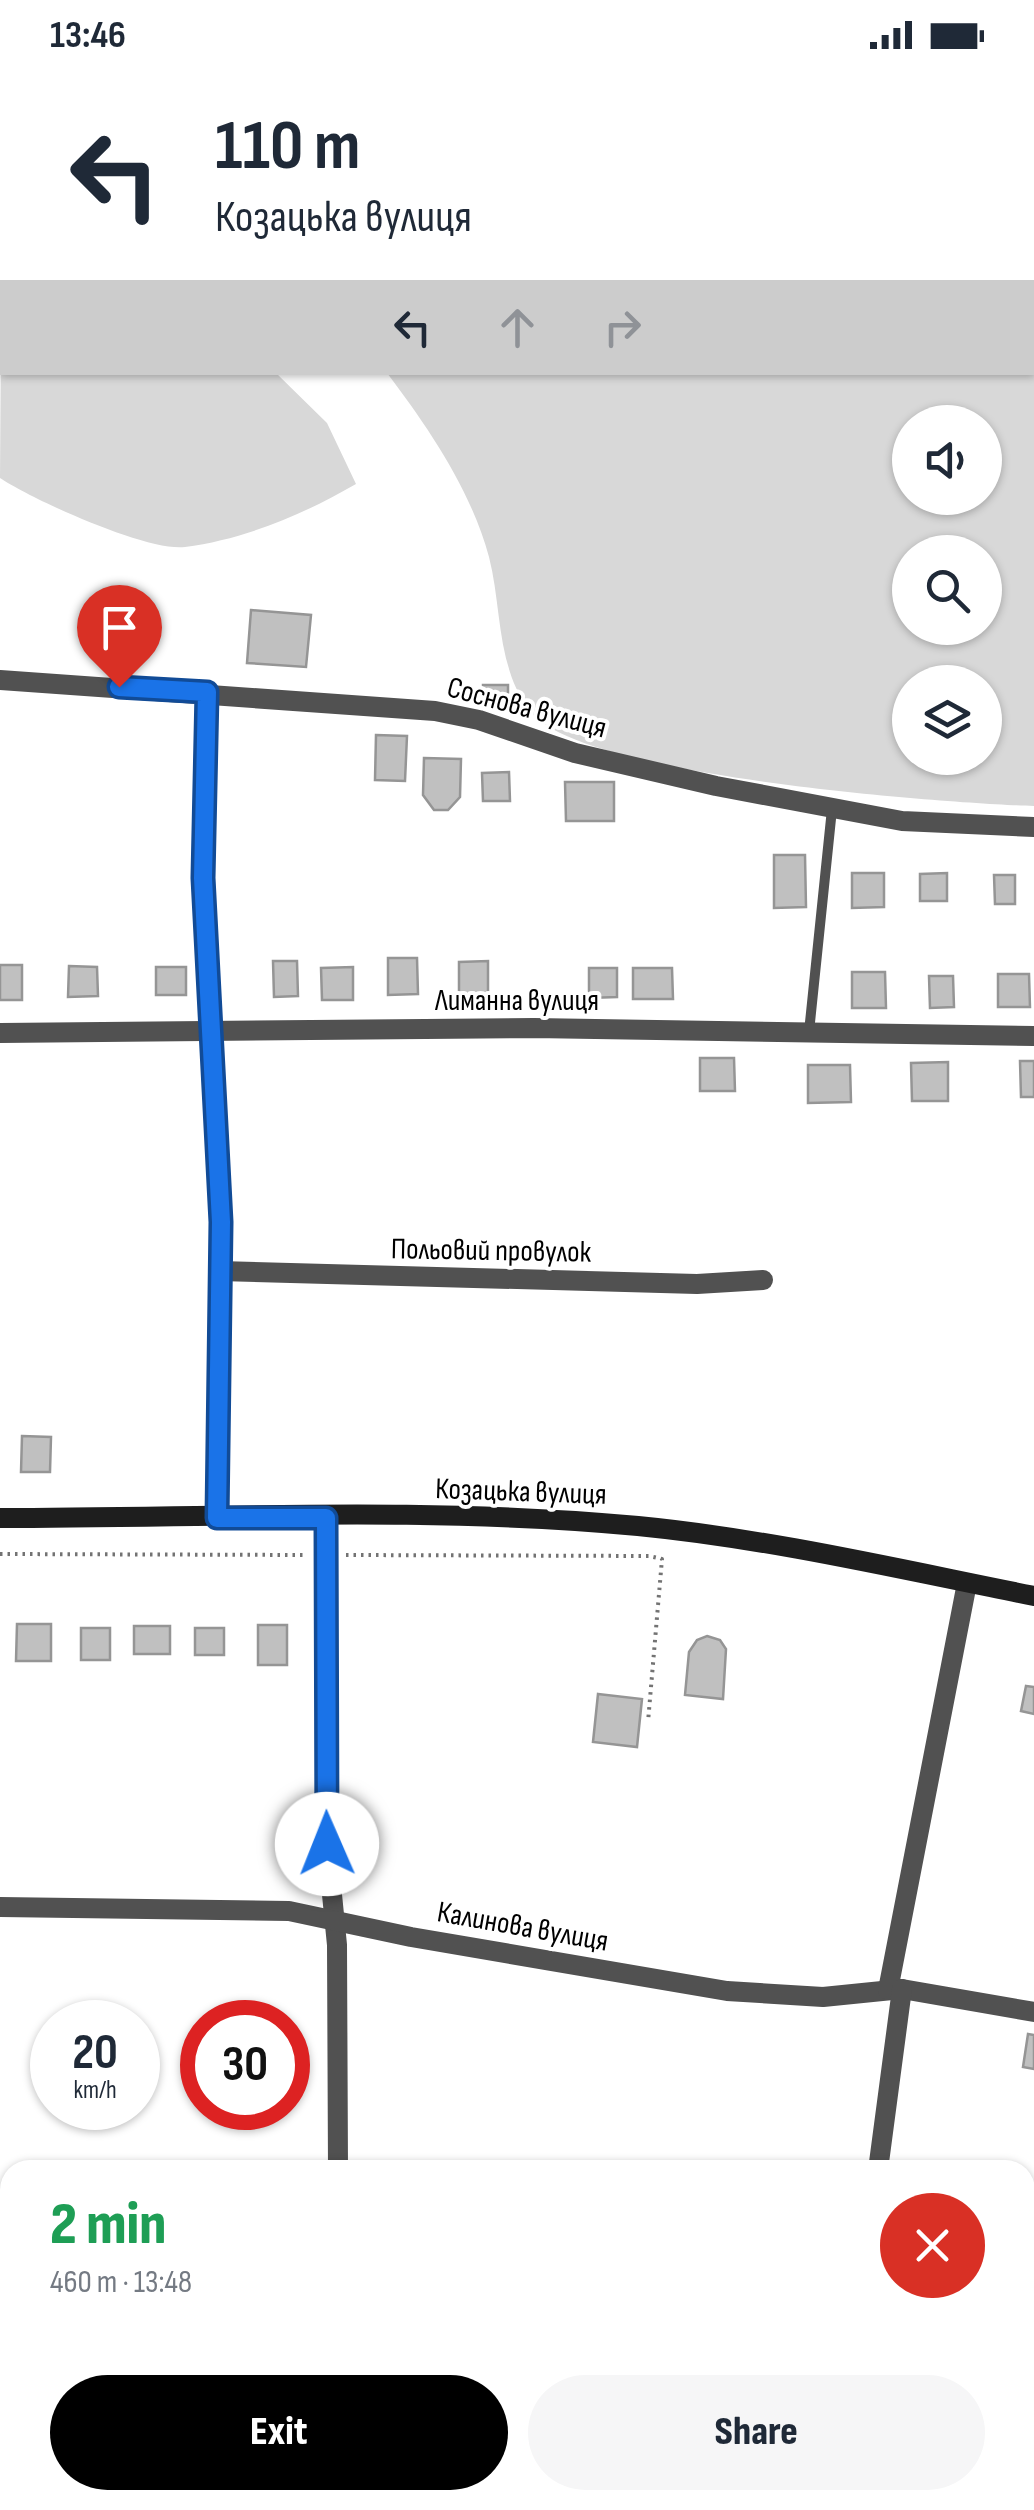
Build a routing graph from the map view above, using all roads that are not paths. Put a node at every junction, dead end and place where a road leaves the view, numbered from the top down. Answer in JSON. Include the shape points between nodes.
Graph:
{"nodes":[{"id":1,"x":0,"y":680,"type":"edge"},
{"id":2,"x":207,"y":692,"type":"junction"},
{"id":3,"x":832,"y":808,"type":"junction"},
{"id":4,"x":1034,"y":827,"type":"edge"},
{"id":5,"x":809,"y":1032,"type":"junction"},
{"id":6,"x":212,"y":1033,"type":"junction"},
{"id":7,"x":0,"y":1034,"type":"edge"},
{"id":8,"x":1034,"y":1036,"type":"edge"},
{"id":9,"x":219,"y":1272,"type":"junction"},
{"id":10,"x":763,"y":1280,"type":"dead end"},
{"id":11,"x":0,"y":1518,"type":"edge"},
{"id":12,"x":217,"y":1518,"type":"junction"},
{"id":13,"x":326,"y":1518,"type":"junction"},
{"id":14,"x":967,"y":1583,"type":"junction"},
{"id":15,"x":1034,"y":1596,"type":"edge"},
{"id":16,"x":0,"y":1907,"type":"edge"},
{"id":17,"x":334,"y":1918,"type":"junction"},
{"id":18,"x":895,"y":1989,"type":"junction"},
{"id":19,"x":1034,"y":2012,"type":"edge"},
{"id":20,"x":338,"y":2160,"type":"edge"},
{"id":21,"x":879,"y":2160,"type":"edge"}],
"edges":[{"from":1,"to":2,"type":"street","name":"Соснова вулиця"},
{"from":2,"to":3,"type":"street","name":"Соснова вулиця","via":[[479,720],[576,754]]},
{"from":2,"to":6,"type":"street","via":[[203,878]]},
{"from":3,"to":4,"type":"street","name":"Соснова вулиця","via":[[902,821]]},
{"from":3,"to":5,"type":"lane"},
{"from":5,"to":6,"type":"street","name":"Лиманна вулиця"},
{"from":5,"to":8,"type":"street","name":"Лиманна вулиця"},
{"from":6,"to":7,"type":"street","name":"Лиманна вулиця"},
{"from":6,"to":9,"type":"street"},
{"from":9,"to":10,"type":"street","name":"Польовий провулок","via":[[680,1284]]},
{"from":9,"to":12,"type":"street"},
{"from":11,"to":12,"type":"main road","name":"Козацька вулиця"},
{"from":12,"to":13,"type":"main road","name":"Козацька вулиця"},
{"from":13,"to":14,"type":"main road","name":"Козацька вулиця","via":[[636,1526]]},
{"from":13,"to":17,"type":"street","via":[[327,1844]]},
{"from":14,"to":15,"type":"main road","name":"Козацька вулиця"},
{"from":14,"to":18,"type":"street"},
{"from":16,"to":17,"type":"street","name":"Калинова вулиця","via":[[289,1911]]},
{"from":17,"to":18,"type":"street","name":"Калинова вулиця","via":[[411,1938],[726,1992],[823,1997]]},
{"from":17,"to":20,"type":"street"},
{"from":18,"to":19,"type":"street","name":"Калинова вулиця"},
{"from":18,"to":21,"type":"street"}]}
